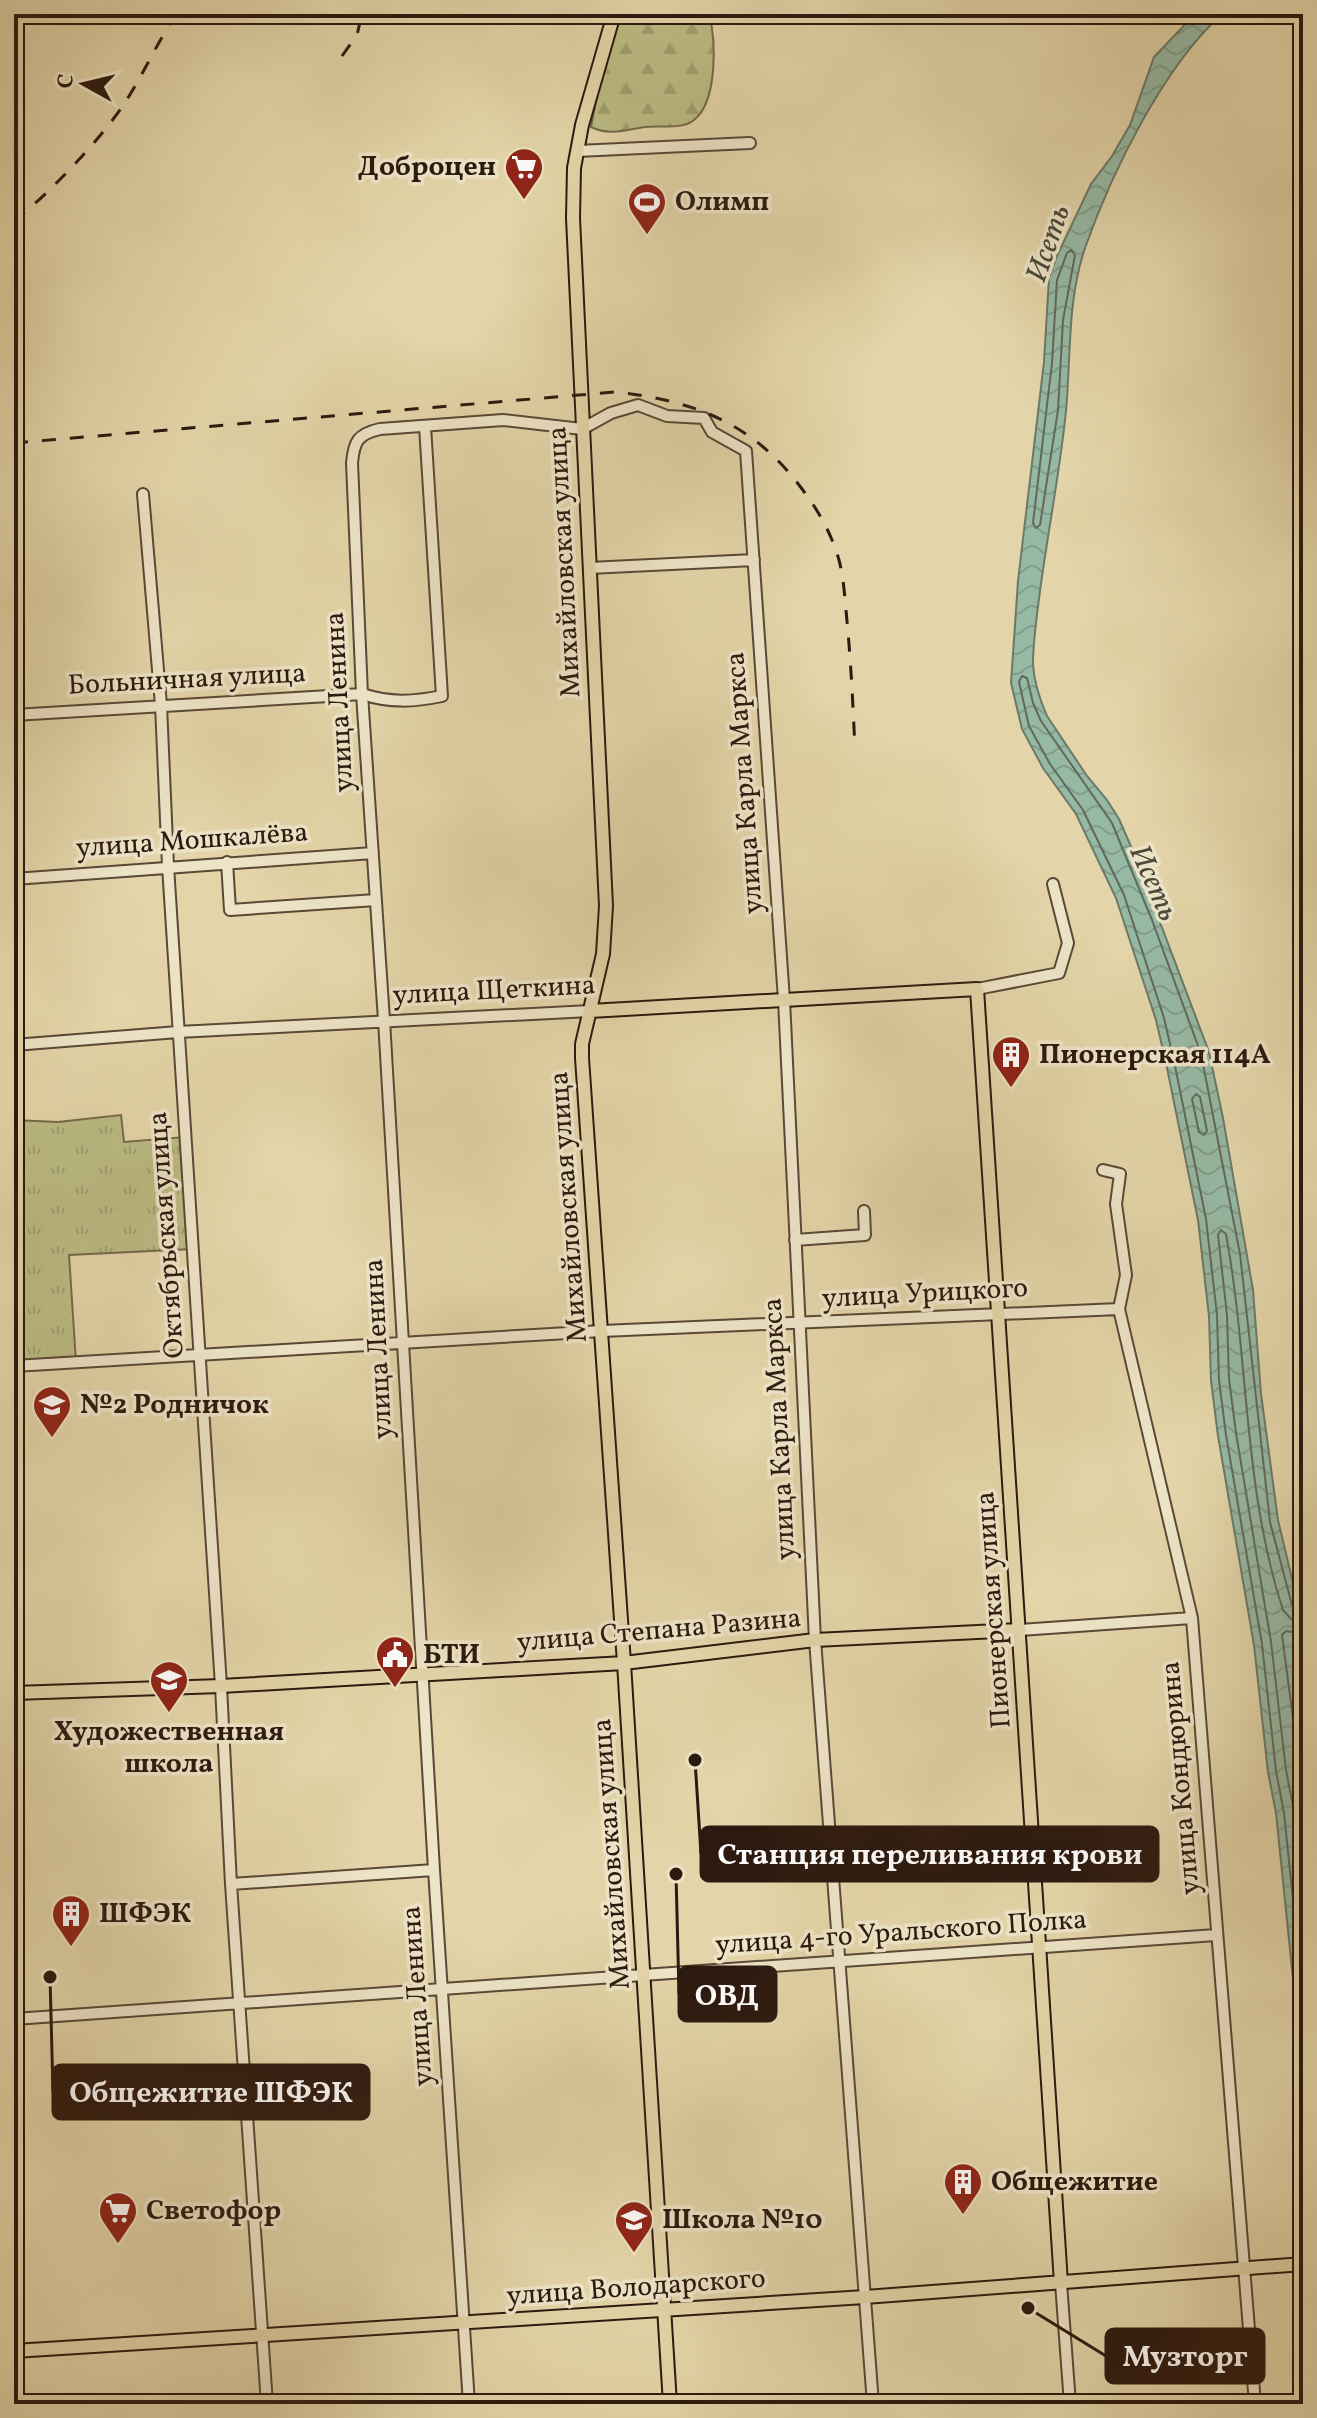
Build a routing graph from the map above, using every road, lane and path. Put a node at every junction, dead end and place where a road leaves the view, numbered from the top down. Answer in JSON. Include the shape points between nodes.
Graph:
{"nodes":[{"id":1,"x":614,"y":14,"type":"edge"},
{"id":2,"x":750,"y":143,"type":"dead end"},
{"id":3,"x":577,"y":151,"type":"junction"},
{"id":4,"x":425,"y":426,"type":"junction"},
{"id":5,"x":582,"y":429,"type":"junction"},
{"id":6,"x":143,"y":494,"type":"dead end"},
{"id":7,"x":754,"y":560,"type":"junction"},
{"id":8,"x":589,"y":568,"type":"junction"},
{"id":9,"x":362,"y":694,"type":"junction"},
{"id":10,"x":161,"y":705,"type":"junction"},
{"id":11,"x":14,"y":715,"type":"edge"},
{"id":12,"x":373,"y":853,"type":"junction"},
{"id":13,"x":227,"y":862,"type":"junction"},
{"id":14,"x":168,"y":866,"type":"junction"},
{"id":15,"x":14,"y":879,"type":"edge"},
{"id":16,"x":1053,"y":884,"type":"dead end"},
{"id":17,"x":376,"y":900,"type":"junction"},
{"id":18,"x":977,"y":989,"type":"junction"},
{"id":19,"x":784,"y":1000,"type":"junction"},
{"id":20,"x":590,"y":1011,"type":"junction"},
{"id":21,"x":384,"y":1020,"type":"junction"},
{"id":22,"x":178,"y":1032,"type":"junction"},
{"id":23,"x":14,"y":1045,"type":"edge"},
{"id":24,"x":1103,"y":1170,"type":"dead end"},
{"id":25,"x":864,"y":1211,"type":"dead end"},
{"id":26,"x":795,"y":1240,"type":"junction"},
{"id":27,"x":1119,"y":1309,"type":"junction"},
{"id":28,"x":998,"y":1314,"type":"junction"},
{"id":29,"x":799,"y":1323,"type":"junction"},
{"id":30,"x":602,"y":1331,"type":"junction"},
{"id":31,"x":403,"y":1342,"type":"junction"},
{"id":32,"x":198,"y":1355,"type":"junction"},
{"id":33,"x":14,"y":1366,"type":"edge"},
{"id":34,"x":1192,"y":1618,"type":"junction"},
{"id":35,"x":1020,"y":1630,"type":"junction"},
{"id":36,"x":815,"y":1640,"type":"junction"},
{"id":37,"x":624,"y":1663,"type":"junction"},
{"id":38,"x":422,"y":1674,"type":"junction"},
{"id":39,"x":221,"y":1686,"type":"junction"},
{"id":40,"x":14,"y":1693,"type":"edge"},
{"id":41,"x":434,"y":1870,"type":"junction"},
{"id":42,"x":231,"y":1884,"type":"junction"},
{"id":43,"x":1216,"y":1935,"type":"junction"},
{"id":44,"x":1040,"y":1948,"type":"junction"},
{"id":45,"x":839,"y":1962,"type":"junction"},
{"id":46,"x":643,"y":1974,"type":"junction"},
{"id":47,"x":442,"y":1991,"type":"junction"},
{"id":48,"x":239,"y":2004,"type":"junction"},
{"id":49,"x":14,"y":2019,"type":"edge"},
{"id":50,"x":1303,"y":2264,"type":"edge"},
{"id":51,"x":1244,"y":2269,"type":"junction"},
{"id":52,"x":1061,"y":2283,"type":"junction"},
{"id":53,"x":865,"y":2297,"type":"junction"},
{"id":54,"x":665,"y":2310,"type":"junction"},
{"id":55,"x":464,"y":2324,"type":"junction"},
{"id":56,"x":263,"y":2336,"type":"junction"},
{"id":57,"x":14,"y":2351,"type":"edge"},
{"id":58,"x":267,"y":2404,"type":"edge"},
{"id":59,"x":469,"y":2404,"type":"edge"},
{"id":60,"x":670,"y":2404,"type":"edge"},
{"id":61,"x":873,"y":2404,"type":"edge"},
{"id":62,"x":1070,"y":2404,"type":"edge"},
{"id":63,"x":1255,"y":2404,"type":"edge"}],
"edges":[{"from":1,"to":3,"type":"main road","name":"Михайловская улица"},
{"from":2,"to":3,"type":"street"},
{"from":3,"to":5,"type":"main road","name":"Михайловская улица","via":[[573,218]]},
{"from":4,"to":5,"type":"street","name":"улица Ленина","via":[[503,420]]},
{"from":4,"to":9,"type":"street","name":"улица Ленина","via":[[366,432],[353,450]]},
{"from":4,"to":9,"type":"street","name":"Больничная улица","via":[[442,696],[385,702]]},
{"from":5,"to":7,"type":"street","name":"улица Карла Маркса","via":[[638,405],[667,416],[704,418],[712,432],[746,451]]},
{"from":5,"to":8,"type":"main road","name":"Михайловская улица"},
{"from":6,"to":10,"type":"street","name":"Октябрьская улица"},
{"from":7,"to":8,"type":"street"},
{"from":7,"to":19,"type":"street","name":"улица Карла Маркса"},
{"from":8,"to":20,"type":"main road","name":"Михайловская улица","via":[[606,906],[603,954]]},
{"from":9,"to":10,"type":"street","name":"Больничная улица"},
{"from":9,"to":12,"type":"street","name":"улица Ленина"},
{"from":10,"to":11,"type":"street","name":"Больничная улица"},
{"from":10,"to":14,"type":"street","name":"Октябрьская улица"},
{"from":12,"to":13,"type":"street","name":"улица Мошкалёва"},
{"from":12,"to":17,"type":"street","name":"улица Ленина"},
{"from":13,"to":14,"type":"street","name":"улица Мошкалёва"},
{"from":13,"to":17,"type":"street","via":[[230,910]]},
{"from":14,"to":15,"type":"street","name":"улица Мошкалёва"},
{"from":14,"to":22,"type":"street","name":"Октябрьская улица"},
{"from":16,"to":18,"type":"street","via":[[1068,943],[1059,973]]},
{"from":17,"to":21,"type":"street","name":"улица Ленина"},
{"from":18,"to":19,"type":"main road","name":"улица Щеткина"},
{"from":18,"to":28,"type":"main road","name":"Пионерская улица"},
{"from":19,"to":20,"type":"main road","name":"улица Щеткина"},
{"from":19,"to":26,"type":"street","name":"улица Карла Маркса"},
{"from":20,"to":21,"type":"street","name":"улица Щеткина"},
{"from":20,"to":30,"type":"main road","name":"Михайловская улица","via":[[582,1058]]},
{"from":21,"to":22,"type":"street","name":"улица Щеткина"},
{"from":21,"to":31,"type":"street","name":"улица Ленина"},
{"from":22,"to":23,"type":"street","name":"улица Щеткина"},
{"from":22,"to":32,"type":"street","name":"Октябрьская улица"},
{"from":24,"to":27,"type":"street","name":"улица Кондюрина","via":[[1120,1174],[1116,1204],[1126,1275]]},
{"from":25,"to":26,"type":"street","via":[[865,1235]]},
{"from":26,"to":29,"type":"street","name":"улица Карла Маркса"},
{"from":27,"to":28,"type":"street","name":"улица Урицкого"},
{"from":27,"to":34,"type":"street","name":"улица Кондюрина"},
{"from":28,"to":29,"type":"street","name":"улица Урицкого"},
{"from":28,"to":35,"type":"main road","name":"Пионерская улица"},
{"from":29,"to":30,"type":"street","name":"улица Урицкого"},
{"from":29,"to":36,"type":"street","name":"улица Карла Маркса"},
{"from":30,"to":31,"type":"street","name":"улица Урицкого"},
{"from":30,"to":37,"type":"main road","name":"Михайловская улица"},
{"from":31,"to":32,"type":"street","name":"улица Урицкого"},
{"from":31,"to":38,"type":"street","name":"улица Ленина"},
{"from":32,"to":33,"type":"street","name":"улица Урицкого"},
{"from":32,"to":39,"type":"street","name":"Октябрьская улица"},
{"from":34,"to":35,"type":"street"},
{"from":34,"to":43,"type":"street","name":"улица Кондюрина"},
{"from":35,"to":36,"type":"main road","name":"улица Степана Разина"},
{"from":35,"to":44,"type":"main road","name":"Пионерская улица"},
{"from":36,"to":37,"type":"main road","name":"улица Степана Разина"},
{"from":36,"to":45,"type":"street","name":"улица Карла Маркса"},
{"from":37,"to":38,"type":"main road","name":"улица Степана Разина"},
{"from":37,"to":46,"type":"main road","name":"Михайловская улица"},
{"from":38,"to":39,"type":"main road","name":"улица Степана Разина"},
{"from":38,"to":41,"type":"street","name":"улица Ленина"},
{"from":39,"to":40,"type":"main road","name":"улица Степана Разина"},
{"from":39,"to":42,"type":"street","name":"Октябрьская улица"},
{"from":41,"to":42,"type":"street"},
{"from":41,"to":47,"type":"street","name":"улица Ленина"},
{"from":42,"to":48,"type":"street","name":"Октябрьская улица"},
{"from":43,"to":44,"type":"street","name":"улица 4-го Уральского Полка"},
{"from":43,"to":51,"type":"street","name":"улица Кондюрина"},
{"from":44,"to":45,"type":"street","name":"улица 4-го Уральского Полка"},
{"from":44,"to":52,"type":"main road","name":"Пионерская улица"},
{"from":45,"to":46,"type":"street","name":"улица 4-го Уральского Полка"},
{"from":45,"to":53,"type":"street","name":"улица Карла Маркса"},
{"from":46,"to":47,"type":"street","name":"улица 4-го Уральского Полка"},
{"from":46,"to":54,"type":"main road","name":"Михайловская улица"},
{"from":47,"to":48,"type":"street","name":"улица 4-го Уральского Полка"},
{"from":47,"to":55,"type":"street","name":"улица Ленина"},
{"from":48,"to":49,"type":"street","name":"улица 4-го Уральского Полка"},
{"from":48,"to":56,"type":"street","name":"Октябрьская улица"},
{"from":50,"to":51,"type":"main road","name":"улица Володарского"},
{"from":51,"to":52,"type":"main road","name":"улица Володарского"},
{"from":51,"to":63,"type":"street","name":"улица Кондюрина"},
{"from":52,"to":53,"type":"main road","name":"улица Володарского"},
{"from":52,"to":62,"type":"street","name":"Пионерская улица"},
{"from":53,"to":54,"type":"main road","name":"улица Володарского"},
{"from":53,"to":61,"type":"street","name":"улица Карла Маркса"},
{"from":54,"to":55,"type":"main road","name":"улица Володарского"},
{"from":54,"to":60,"type":"main road","name":"Михайловская улица"},
{"from":55,"to":56,"type":"main road","name":"улица Володарского"},
{"from":55,"to":59,"type":"street","name":"улица Ленина"},
{"from":56,"to":57,"type":"main road","name":"улица Володарского"},
{"from":56,"to":58,"type":"street","name":"Октябрьская улица"}]}
